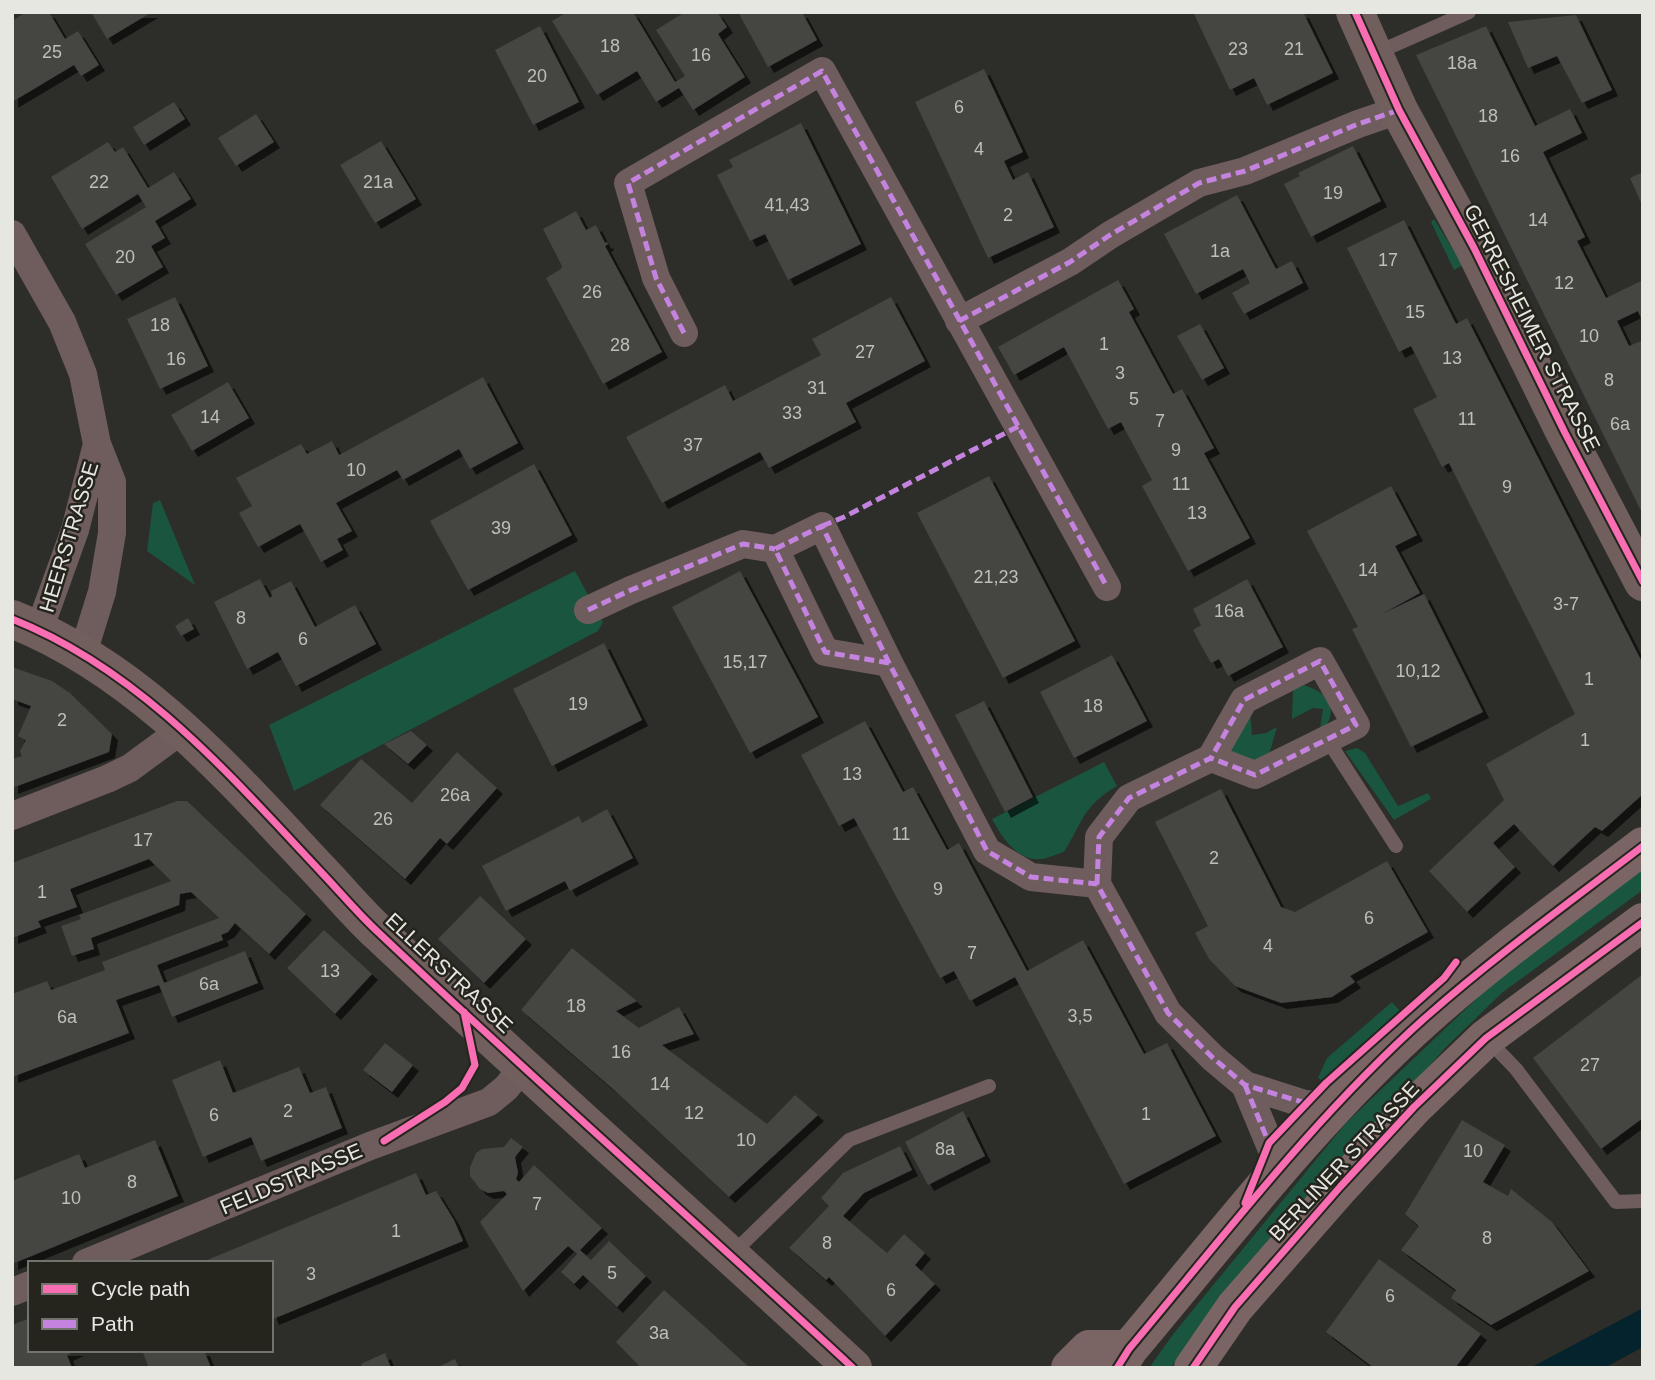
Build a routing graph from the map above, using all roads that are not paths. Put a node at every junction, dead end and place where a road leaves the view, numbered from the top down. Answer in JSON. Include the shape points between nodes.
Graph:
{"nodes":[{"id":1,"x":1355,"y":12,"type":"edge"},
{"id":2,"x":1469,"y":12,"type":"edge"},
{"id":3,"x":1374,"y":54,"type":"junction"},
{"id":4,"x":1399,"y":110,"type":"junction"},
{"id":5,"x":12,"y":234,"type":"edge"},
{"id":6,"x":959,"y":321,"type":"junction"},
{"id":7,"x":684,"y":333,"type":"dead end"},
{"id":8,"x":97,"y":444,"type":"junction"},
{"id":9,"x":775,"y":550,"type":"junction"},
{"id":10,"x":1643,"y":582,"type":"edge"},
{"id":11,"x":1107,"y":587,"type":"dead end"},
{"id":12,"x":588,"y":610,"type":"dead end"},
{"id":13,"x":26,"y":625,"type":"edge"},
{"id":14,"x":83,"y":653,"type":"junction"},
{"id":15,"x":889,"y":663,"type":"junction"},
{"id":16,"x":183,"y":729,"type":"junction"},
{"id":17,"x":1327,"y":739,"type":"junction"},
{"id":18,"x":1211,"y":758,"type":"junction"},
{"id":19,"x":12,"y":816,"type":"edge"},
{"id":20,"x":1396,"y":846,"type":"dead end"},
{"id":21,"x":1643,"y":846,"type":"edge"},
{"id":22,"x":1097,"y":884,"type":"junction"},
{"id":23,"x":1643,"y":922,"type":"edge"},
{"id":24,"x":1486,"y":1038,"type":"junction"},
{"id":25,"x":524,"y":1066,"type":"junction"},
{"id":26,"x":1245,"y":1085,"type":"junction"},
{"id":27,"x":989,"y":1086,"type":"dead end"},
{"id":28,"x":1338,"y":1105,"type":"junction"},
{"id":29,"x":1280,"y":1169,"type":"junction"},
{"id":30,"x":1643,"y":1200,"type":"edge"},
{"id":31,"x":730,"y":1256,"type":"junction"},
{"id":32,"x":91,"y":1261,"type":"edge"},
{"id":33,"x":1123,"y":1358,"type":"edge"},
{"id":34,"x":853,"y":1368,"type":"edge"},
{"id":35,"x":1070,"y":1368,"type":"edge"},
{"id":36,"x":1193,"y":1368,"type":"edge"}],
"edges":[{"from":1,"to":3,"type":"main road","name":"GERRESHEIMER STRASSE"},
{"from":2,"to":3,"type":"lane"},
{"from":3,"to":4,"type":"main road","name":"GERRESHEIMER STRASSE"},
{"from":4,"to":6,"type":"street","via":[[1245,171],[1199,183],[1070,262]]},
{"from":4,"to":10,"type":"main road","name":"GERRESHEIMER STRASSE"},
{"from":5,"to":8,"type":"street","name":"HEERSTRASSE","via":[[62,322],[83,374]]},
{"from":6,"to":7,"type":"street","via":[[822,71],[628,183],[656,278]]},
{"from":6,"to":11,"type":"street"},
{"from":8,"to":13,"type":"street","name":"HEERSTRASSE","via":[[75,530]]},
{"from":8,"to":14,"type":"street","name":"HEERSTRASSE","via":[[112,482],[112,533],[102,592]]},
{"from":9,"to":12,"type":"street","via":[[743,544]]},
{"from":9,"to":15,"type":"street","via":[[825,652]]},
{"from":9,"to":15,"type":"street","via":[[822,527]]},
{"from":13,"to":14,"type":"main road","name":"ELLERSTRASSE"},
{"from":14,"to":16,"type":"main road","name":"ELLERSTRASSE"},
{"from":15,"to":22,"type":"street","via":[[987,851],[1031,877]]},
{"from":16,"to":19,"type":"street","via":[[131,768]]},
{"from":16,"to":25,"type":"main road","name":"ELLERSTRASSE","via":[[379,933]]},
{"from":17,"to":18,"type":"street","via":[[1255,775]]},
{"from":17,"to":18,"type":"street","via":[[1356,725],[1320,661],[1244,700]]},
{"from":17,"to":20,"type":"lane"},
{"from":18,"to":22,"type":"street","via":[[1129,798],[1099,837]]},
{"from":21,"to":28,"type":"main road","name":"BERLINER STRASSE","via":[[1487,966],[1426,1018]]},
{"from":22,"to":26,"type":"street","via":[[1168,1013]]},
{"from":23,"to":24,"type":"main road","name":"BERLINER STRASSE"},
{"from":24,"to":30,"type":"lane","via":[[1516,1069],[1616,1202]]},
{"from":24,"to":36,"type":"main road","name":"BERLINER STRASSE","via":[[1340,1187],[1235,1307]]},
{"from":25,"to":31,"type":"main road","name":"ELLERSTRASSE"},
{"from":25,"to":32,"type":"street","name":"FELDSTRASSE","via":[[489,1102]]},
{"from":26,"to":28,"type":"street","via":[[1305,1104]]},
{"from":26,"to":29,"type":"street"},
{"from":27,"to":31,"type":"lane","via":[[849,1140]]},
{"from":28,"to":29,"type":"main road","name":"BERLINER STRASSE"},
{"from":29,"to":33,"type":"main road","name":"BERLINER STRASSE"},
{"from":31,"to":34,"type":"main road","name":"ELLERSTRASSE"},
{"from":33,"to":35,"type":"main road","via":[[1089,1349]]}]}
